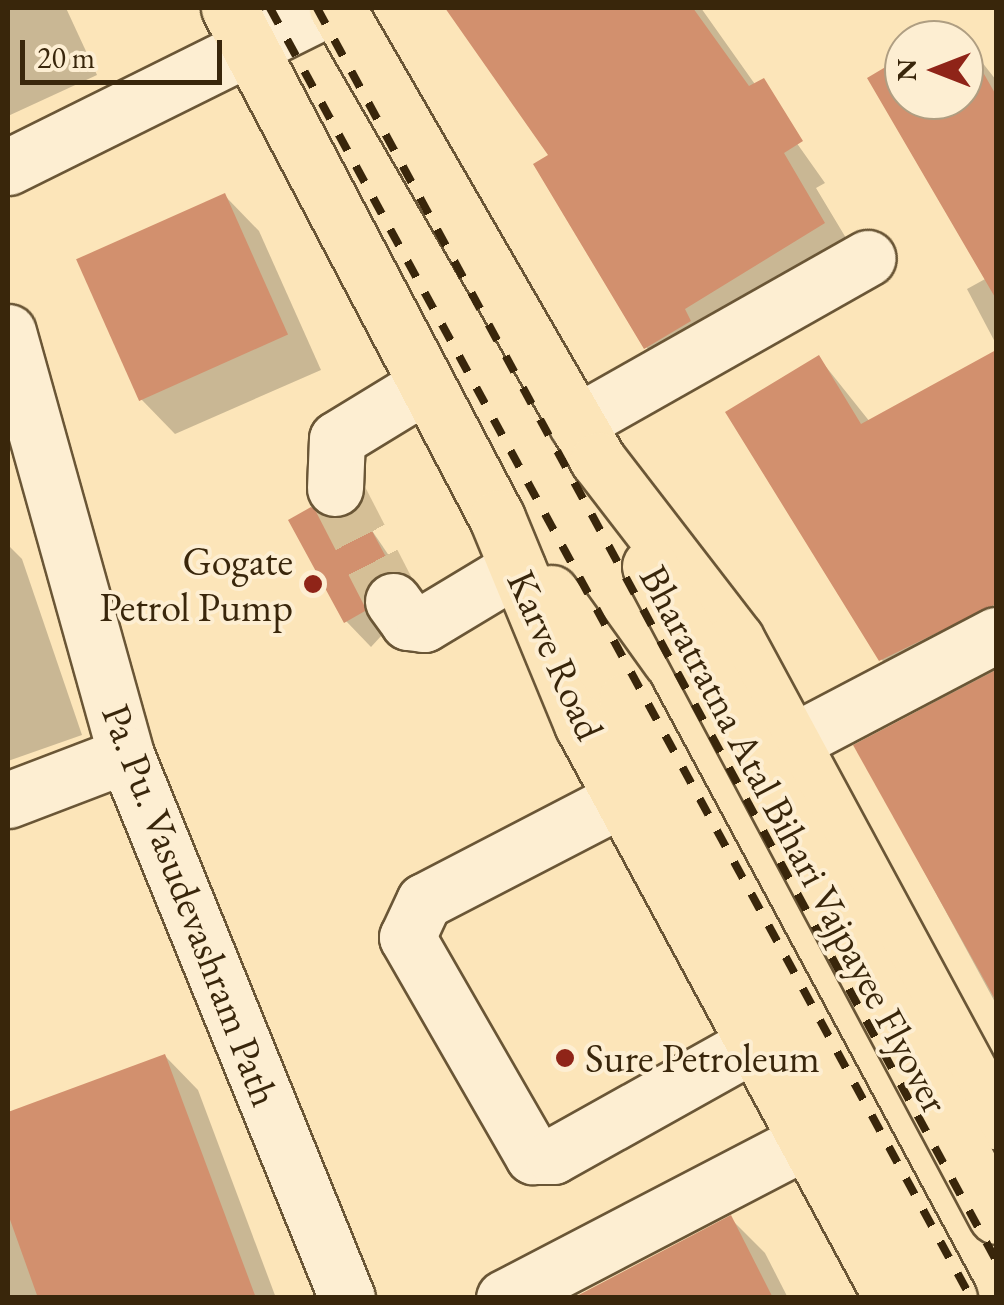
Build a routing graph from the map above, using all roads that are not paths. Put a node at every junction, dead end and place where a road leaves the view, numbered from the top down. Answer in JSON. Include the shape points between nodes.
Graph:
{"nodes":[{"id":1,"x":328,"y":8,"type":"edge"},
{"id":2,"x":336,"y":8,"type":"edge"},
{"id":3,"x":240,"y":28,"type":"edge"},
{"id":4,"x":8,"y":167,"type":"edge"},
{"id":5,"x":868,"y":258,"type":"dead end"},
{"id":6,"x":8,"y":332,"type":"edge"},
{"id":7,"x":427,"y":384,"type":"junction"},
{"id":8,"x":587,"y":442,"type":"junction"},
{"id":9,"x":335,"y":488,"type":"tunnel mouth"},
{"id":10,"x":497,"y":518,"type":"junction"},
{"id":11,"x":518,"y":568,"type":"junction"},
{"id":12,"x":392,"y":600,"type":"tunnel mouth"},
{"id":13,"x":996,"y":635,"type":"edge"},
{"id":14,"x":792,"y":742,"type":"junction"},
{"id":15,"x":126,"y":755,"type":"junction"},
{"id":16,"x":623,"y":798,"type":"junction"},
{"id":17,"x":8,"y":800,"type":"edge"},
{"id":18,"x":755,"y":1043,"type":"junction"},
{"id":19,"x":996,"y":1121,"type":"edge"},
{"id":20,"x":807,"y":1140,"type":"junction"},
{"id":21,"x":996,"y":1216,"type":"edge"},
{"id":22,"x":347,"y":1298,"type":"edge"},
{"id":23,"x":504,"y":1298,"type":"edge"},
{"id":24,"x":892,"y":1298,"type":"edge"},
{"id":25,"x":949,"y":1298,"type":"edge"}],
"edges":[{"from":1,"to":3,"type":"street"},
{"from":2,"to":8,"type":"main road"},
{"from":3,"to":4,"type":"street"},
{"from":3,"to":7,"type":"main road","name":"Karve Road"},
{"from":5,"to":8,"type":"street"},
{"from":6,"to":15,"type":"street","name":"Pa. Pu. Vasudevashram Path"},
{"from":7,"to":9,"type":"street","via":[[337,439]]},
{"from":7,"to":10,"type":"main road","name":"Karve Road"},
{"from":8,"to":14,"type":"main road","via":[[736,639]]},
{"from":8,"to":21,"type":"main road","name":"Bharatratna Atal Bihari Vajpayee Flyover","via":[[697,661]]},
{"from":10,"to":11,"type":"main road","name":"Karve Road"},
{"from":10,"to":25,"type":"main road","name":"Bharatratna Atal Bihari Vajpayee Flyover","via":[[626,700]]},
{"from":11,"to":12,"type":"street","via":[[424,624],[408,622]]},
{"from":11,"to":16,"type":"main road","name":"Karve Road"},
{"from":13,"to":14,"type":"street"},
{"from":14,"to":19,"type":"main road"},
{"from":15,"to":17,"type":"street"},
{"from":15,"to":22,"type":"street","name":"Pa. Pu. Vasudevashram Path"},
{"from":16,"to":18,"type":"main road","name":"Karve Road"},
{"from":16,"to":18,"type":"street","via":[[424,902],[407,936],[533,1156],[553,1156]]},
{"from":18,"to":20,"type":"main road","name":"Karve Road"},
{"from":20,"to":23,"type":"street"},
{"from":20,"to":24,"type":"main road","name":"Karve Road"}]}
